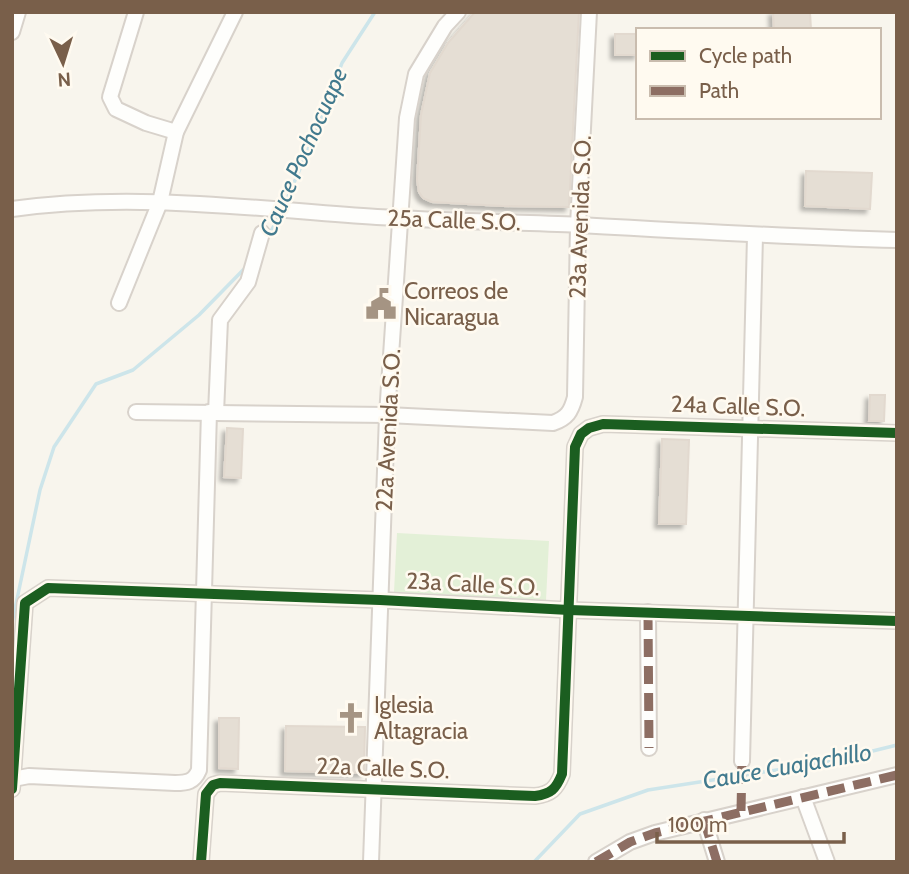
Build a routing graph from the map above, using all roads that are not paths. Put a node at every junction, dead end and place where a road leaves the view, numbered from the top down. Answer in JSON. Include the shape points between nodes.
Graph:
{"nodes":[{"id":1,"x":18,"y":12,"type":"edge"},
{"id":2,"x":136,"y":12,"type":"edge"},
{"id":3,"x":235,"y":12,"type":"edge"},
{"id":4,"x":458,"y":12,"type":"edge"},
{"id":5,"x":589,"y":12,"type":"edge"},
{"id":6,"x":12,"y":32,"type":"edge"},
{"id":7,"x":176,"y":132,"type":"junction"},
{"id":8,"x":160,"y":202,"type":"junction"},
{"id":9,"x":12,"y":209,"type":"edge"},
{"id":10,"x":400,"y":218,"type":"junction"},
{"id":11,"x":578,"y":225,"type":"junction"},
{"id":12,"x":262,"y":233,"type":"dead end"},
{"id":13,"x":755,"y":236,"type":"junction"},
{"id":14,"x":897,"y":240,"type":"edge"},
{"id":15,"x":119,"y":303,"type":"dead end"},
{"id":16,"x":136,"y":412,"type":"dead end"},
{"id":17,"x":212,"y":413,"type":"junction"},
{"id":18,"x":387,"y":415,"type":"junction"},
{"id":19,"x":751,"y":427,"type":"junction"},
{"id":20,"x":897,"y":433,"type":"edge"},
{"id":21,"x":205,"y":592,"type":"junction"},
{"id":22,"x":380,"y":600,"type":"junction"},
{"id":23,"x":569,"y":610,"type":"junction"},
{"id":24,"x":648,"y":612,"type":"junction"},
{"id":25,"x":747,"y":615,"type":"junction"},
{"id":26,"x":897,"y":621,"type":"edge"},
{"id":27,"x":649,"y":748,"type":"dead end"},
{"id":28,"x":742,"y":761,"type":"dead end"},
{"id":29,"x":897,"y":775,"type":"edge"},
{"id":30,"x":13,"y":779,"type":"edge"},
{"id":31,"x":12,"y":789,"type":"edge"},
{"id":32,"x":373,"y":789,"type":"junction"},
{"id":33,"x":803,"y":797,"type":"junction"},
{"id":34,"x":704,"y":820,"type":"junction"},
{"id":35,"x":601,"y":860,"type":"edge"},
{"id":36,"x":201,"y":862,"type":"edge"},
{"id":37,"x":371,"y":862,"type":"edge"},
{"id":38,"x":717,"y":862,"type":"edge"},
{"id":39,"x":827,"y":862,"type":"edge"}],
"edges":[{"from":1,"to":6,"type":"street"},
{"from":2,"to":7,"type":"street","via":[[110,97],[116,109]]},
{"from":3,"to":7,"type":"street"},
{"from":4,"to":10,"type":"street","name":"22a Avenida S.O.","via":[[416,74],[407,118]]},
{"from":5,"to":11,"type":"street","name":"23a Avenida S.O."},
{"from":7,"to":8,"type":"street"},
{"from":8,"to":9,"type":"street","name":"25a Calle S.O.","via":[[61,202]]},
{"from":8,"to":10,"type":"street","name":"25a Calle S.O."},
{"from":8,"to":15,"type":"street"},
{"from":10,"to":11,"type":"street","name":"25a Calle S.O."},
{"from":10,"to":18,"type":"street","name":"22a Avenida S.O."},
{"from":11,"to":13,"type":"street","name":"25a Calle S.O."},
{"from":11,"to":18,"type":"street","name":"23a Avenida S.O.","via":[[575,397],[564,419],[553,423]]},
{"from":12,"to":17,"type":"street","via":[[248,282],[220,320]]},
{"from":13,"to":14,"type":"street","name":"25a Calle S.O."},
{"from":13,"to":19,"type":"street"},
{"from":16,"to":17,"type":"street"},
{"from":17,"to":18,"type":"street"},
{"from":17,"to":21,"type":"street"},
{"from":18,"to":22,"type":"street","name":"22a Avenida S.O."},
{"from":19,"to":20,"type":"street","name":"24a Calle S.O."},
{"from":19,"to":23,"type":"street","name":"24a Calle S.O.","via":[[603,424],[581,434],[575,447]]},
{"from":19,"to":25,"type":"street"},
{"from":21,"to":22,"type":"street","name":"23a Calle S.O."},
{"from":21,"to":30,"type":"street","name":"23a Calle S.O.","via":[[48,588],[26,603]]},
{"from":21,"to":30,"type":"street","via":[[199,770],[191,781]]},
{"from":22,"to":23,"type":"street","name":"23a Calle S.O."},
{"from":22,"to":32,"type":"street","name":"22a Avenida S.O."},
{"from":23,"to":24,"type":"street","name":"23a Calle S.O."},
{"from":23,"to":32,"type":"street","name":"22a Calle S.O.","via":[[562,774],[556,788],[535,796]]},
{"from":24,"to":25,"type":"street","name":"23a Calle S.O."},
{"from":24,"to":27,"type":"street"},
{"from":25,"to":26,"type":"street","name":"23a Calle S.O."},
{"from":25,"to":28,"type":"street"},
{"from":29,"to":33,"type":"street"},
{"from":30,"to":31,"type":"street"},
{"from":32,"to":36,"type":"street","name":"22a Calle S.O.","via":[[213,785],[205,799]]},
{"from":32,"to":37,"type":"street","name":"22a Avenida S.O."},
{"from":33,"to":34,"type":"street"},
{"from":33,"to":39,"type":"street"},
{"from":34,"to":35,"type":"street","via":[[655,833]]},
{"from":34,"to":38,"type":"street"}]}
